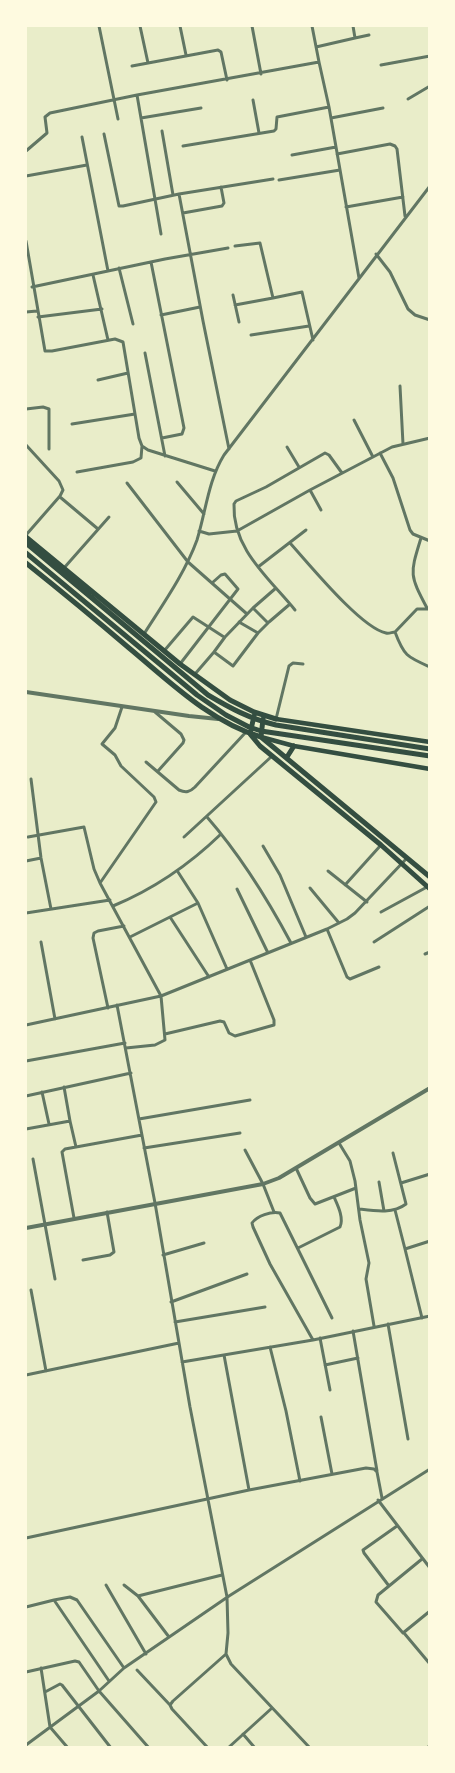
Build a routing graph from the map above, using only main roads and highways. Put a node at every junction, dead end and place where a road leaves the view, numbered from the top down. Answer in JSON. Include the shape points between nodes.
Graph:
{"nodes":[{"id":1,"x":26,"y":536,"type":"edge"},
{"id":2,"x":26,"y":543,"type":"edge"},
{"id":3,"x":26,"y":552,"type":"edge"},
{"id":4,"x":26,"y":563,"type":"edge"},
{"id":5,"x":254,"y":712,"type":"junction"},
{"id":6,"x":264,"y":715,"type":"junction"},
{"id":7,"x":276,"y":719,"type":"joint"},
{"id":8,"x":248,"y":733,"type":"junction"},
{"id":9,"x":261,"y":737,"type":"junction"},
{"id":10,"x":429,"y":742,"type":"edge"},
{"id":11,"x":294,"y":746,"type":"junction"},
{"id":12,"x":429,"y":749,"type":"edge"},
{"id":13,"x":429,"y":756,"type":"edge"},
{"id":14,"x":287,"y":757,"type":"junction"},
{"id":15,"x":429,"y":769,"type":"edge"},
{"id":16,"x":429,"y":877,"type":"edge"},
{"id":17,"x":428,"y":888,"type":"edge"}],
"edges":[{"from":1,"to":5,"type":"highway","via":[[180,664]]},
{"from":2,"to":12,"type":"highway","via":[[231,710],[276,725]]},
{"from":3,"to":13,"type":"highway","via":[[197,696],[249,727]]},
{"from":4,"to":8,"type":"highway","via":[[183,693]]},
{"from":5,"to":6,"type":"highway"},
{"from":5,"to":8,"type":"highway"},
{"from":6,"to":7,"type":"highway"},
{"from":6,"to":9,"type":"highway"},
{"from":7,"to":10,"type":"main road"},
{"from":8,"to":9,"type":"highway"},
{"from":8,"to":17,"type":"highway"},
{"from":9,"to":11,"type":"main road"},
{"from":9,"to":14,"type":"highway"},
{"from":11,"to":14,"type":"highway"},
{"from":11,"to":15,"type":"main road"},
{"from":14,"to":16,"type":"highway"}]}
